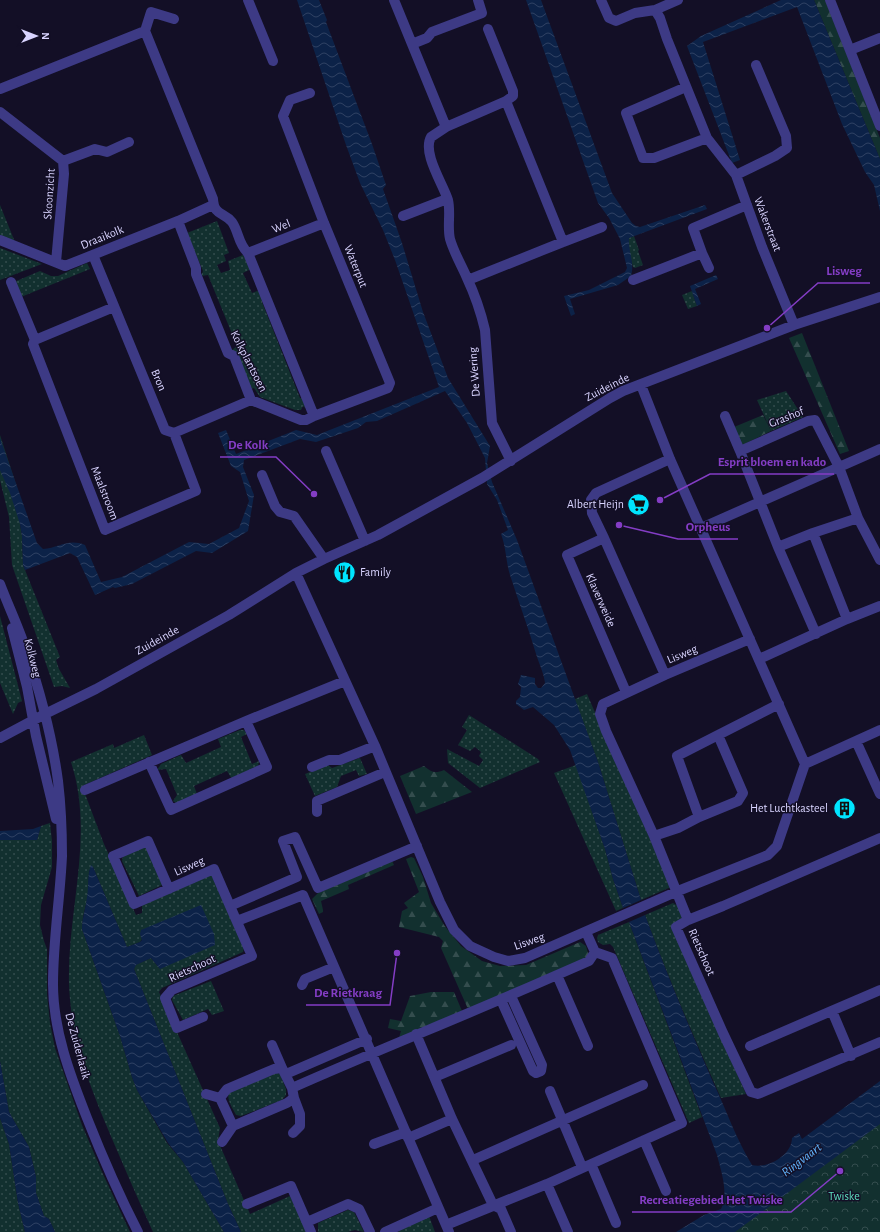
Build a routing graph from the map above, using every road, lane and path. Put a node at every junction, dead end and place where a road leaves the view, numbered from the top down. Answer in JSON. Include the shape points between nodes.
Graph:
{"nodes":[{"id":1,"x":248,"y":0,"type":"edge"},
{"id":2,"x":394,"y":0,"type":"edge"},
{"id":3,"x":478,"y":0,"type":"edge"},
{"id":4,"x":601,"y":0,"type":"edge"},
{"id":5,"x":678,"y":0,"type":"edge"},
{"id":6,"x":830,"y":0,"type":"edge"},
{"id":7,"x":655,"y":10,"type":"junction"},
{"id":8,"x":174,"y":19,"type":"dead end"},
{"id":9,"x":488,"y":29,"type":"dead end"},
{"id":10,"x":145,"y":31,"type":"junction"},
{"id":11,"x":880,"y":38,"type":"edge"},
{"id":12,"x":412,"y":44,"type":"junction"},
{"id":13,"x":850,"y":50,"type":"junction"},
{"id":14,"x":272,"y":61,"type":"dead end"},
{"id":15,"x":756,"y":65,"type":"dead end"},
{"id":16,"x":686,"y":87,"type":"junction"},
{"id":17,"x":0,"y":89,"type":"edge"},
{"id":18,"x":310,"y":93,"type":"dead end"},
{"id":19,"x":506,"y":101,"type":"junction"},
{"id":20,"x":0,"y":112,"type":"edge"},
{"id":21,"x":880,"y":126,"type":"edge"},
{"id":22,"x":446,"y":127,"type":"junction"},
{"id":23,"x":707,"y":138,"type":"junction"},
{"id":24,"x":130,"y":142,"type":"dead end"},
{"id":25,"x":63,"y":161,"type":"junction"},
{"id":26,"x":736,"y":175,"type":"junction"},
{"id":27,"x":447,"y":199,"type":"junction"},
{"id":28,"x":213,"y":205,"type":"junction"},
{"id":29,"x":747,"y":205,"type":"junction"},
{"id":30,"x":403,"y":216,"type":"dead end"},
{"id":31,"x":178,"y":221,"type":"junction"},
{"id":32,"x":324,"y":223,"type":"junction"},
{"id":33,"x":602,"y":228,"type":"dead end"},
{"id":34,"x":0,"y":240,"type":"edge"},
{"id":35,"x":563,"y":242,"type":"junction"},
{"id":36,"x":702,"y":252,"type":"junction"},
{"id":37,"x":248,"y":253,"type":"junction"},
{"id":38,"x":93,"y":255,"type":"junction"},
{"id":39,"x":56,"y":262,"type":"junction"},
{"id":40,"x":709,"y":268,"type":"dead end"},
{"id":41,"x":468,"y":280,"type":"junction"},
{"id":42,"x":632,"y":280,"type":"dead end"},
{"id":43,"x":11,"y":282,"type":"dead end"},
{"id":44,"x":880,"y":296,"type":"edge"},
{"id":45,"x":114,"y":307,"type":"junction"},
{"id":46,"x":794,"y":325,"type":"junction"},
{"id":47,"x":35,"y":340,"type":"junction"},
{"id":48,"x":641,"y":385,"type":"junction"},
{"id":49,"x":251,"y":400,"type":"junction"},
{"id":50,"x":314,"y":416,"type":"junction"},
{"id":51,"x":725,"y":416,"type":"dead end"},
{"id":52,"x":174,"y":433,"type":"junction"},
{"id":53,"x":880,"y":449,"type":"edge"},
{"id":54,"x":326,"y":451,"type":"dead end"},
{"id":55,"x":740,"y":451,"type":"junction"},
{"id":56,"x":670,"y":459,"type":"junction"},
{"id":57,"x":511,"y":461,"type":"junction"},
{"id":58,"x":839,"y":467,"type":"junction"},
{"id":59,"x":262,"y":475,"type":"dead end"},
{"id":60,"x":760,"y":501,"type":"junction"},
{"id":61,"x":858,"y":518,"type":"junction"},
{"id":62,"x":701,"y":528,"type":"junction"},
{"id":63,"x":813,"y":533,"type":"junction"},
{"id":64,"x":604,"y":538,"type":"junction"},
{"id":65,"x":365,"y":541,"type":"junction"},
{"id":66,"x":778,"y":547,"type":"junction"},
{"id":67,"x":324,"y":559,"type":"junction"},
{"id":68,"x":880,"y":560,"type":"edge"},
{"id":69,"x":296,"y":573,"type":"junction"},
{"id":70,"x":0,"y":584,"type":"edge"},
{"id":71,"x":7,"y":603,"type":"junction"},
{"id":72,"x":880,"y":606,"type":"edge"},
{"id":73,"x":847,"y":619,"type":"junction"},
{"id":74,"x":816,"y":634,"type":"junction"},
{"id":75,"x":750,"y":639,"type":"junction"},
{"id":76,"x":759,"y":660,"type":"junction"},
{"id":77,"x":665,"y":675,"type":"junction"},
{"id":78,"x":344,"y":681,"type":"junction"},
{"id":79,"x":626,"y":692,"type":"junction"},
{"id":80,"x":779,"y":704,"type":"junction"},
{"id":81,"x":45,"y":714,"type":"junction"},
{"id":82,"x":33,"y":720,"type":"junction"},
{"id":83,"x":246,"y":720,"type":"junction"},
{"id":84,"x":880,"y":730,"type":"edge"},
{"id":85,"x":718,"y":735,"type":"junction"},
{"id":86,"x":0,"y":738,"type":"edge"},
{"id":87,"x":856,"y":741,"type":"junction"},
{"id":88,"x":375,"y":746,"type":"junction"},
{"id":89,"x":149,"y":762,"type":"junction"},
{"id":90,"x":805,"y":764,"type":"junction"},
{"id":91,"x":312,"y":767,"type":"dead end"},
{"id":92,"x":385,"y":772,"type":"junction"},
{"id":93,"x":85,"y":790,"type":"dead end"},
{"id":94,"x":880,"y":794,"type":"edge"},
{"id":95,"x":317,"y":812,"type":"dead end"},
{"id":96,"x":699,"y":817,"type":"junction"},
{"id":97,"x":654,"y":836,"type":"junction"},
{"id":98,"x":880,"y":838,"type":"edge"},
{"id":99,"x":417,"y":846,"type":"junction"},
{"id":100,"x":62,"y":854,"type":"junction"},
{"id":101,"x":318,"y":888,"type":"junction"},
{"id":102,"x":169,"y":889,"type":"junction"},
{"id":103,"x":678,"y":891,"type":"junction"},
{"id":104,"x":303,"y":895,"type":"junction"},
{"id":105,"x":230,"y":906,"type":"junction"},
{"id":106,"x":688,"y":920,"type":"junction"},
{"id":107,"x":237,"y":921,"type":"junction"},
{"id":108,"x":586,"y":932,"type":"junction"},
{"id":109,"x":594,"y":952,"type":"junction"},
{"id":110,"x":334,"y":967,"type":"junction"},
{"id":111,"x":557,"y":975,"type":"junction"},
{"id":112,"x":302,"y":985,"type":"dead end"},
{"id":113,"x":880,"y":990,"type":"edge"},
{"id":114,"x":511,"y":996,"type":"junction"},
{"id":115,"x":501,"y":1000,"type":"junction"},
{"id":116,"x":832,"y":1011,"type":"junction"},
{"id":117,"x":203,"y":1017,"type":"dead end"},
{"id":118,"x":416,"y":1034,"type":"junction"},
{"id":119,"x":367,"y":1039,"type":"junction"},
{"id":120,"x":880,"y":1042,"type":"edge"},
{"id":121,"x":511,"y":1044,"type":"dead end"},
{"id":122,"x":272,"y":1045,"type":"dead end"},
{"id":123,"x":588,"y":1046,"type":"dead end"},
{"id":124,"x":750,"y":1046,"type":"dead end"},
{"id":125,"x":372,"y":1052,"type":"junction"},
{"id":126,"x":851,"y":1056,"type":"junction"},
{"id":127,"x":284,"y":1071,"type":"junction"},
{"id":128,"x":435,"y":1077,"type":"junction"},
{"id":129,"x":643,"y":1085,"type":"dead end"},
{"id":130,"x":550,"y":1091,"type":"dead end"},
{"id":131,"x":293,"y":1093,"type":"junction"},
{"id":132,"x":206,"y":1094,"type":"dead end"},
{"id":133,"x":220,"y":1098,"type":"junction"},
{"id":134,"x":452,"y":1119,"type":"junction"},
{"id":135,"x":563,"y":1121,"type":"junction"},
{"id":136,"x":233,"y":1126,"type":"junction"},
{"id":137,"x":293,"y":1133,"type":"dead end"},
{"id":138,"x":407,"y":1135,"type":"junction"},
{"id":139,"x":644,"y":1140,"type":"junction"},
{"id":140,"x":222,"y":1142,"type":"dead end"},
{"id":141,"x":374,"y":1144,"type":"dead end"},
{"id":142,"x":472,"y":1160,"type":"junction"},
{"id":143,"x":587,"y":1165,"type":"junction"},
{"id":144,"x":546,"y":1184,"type":"junction"},
{"id":145,"x":666,"y":1191,"type":"dead end"},
{"id":146,"x":247,"y":1204,"type":"dead end"},
{"id":147,"x":493,"y":1205,"type":"junction"},
{"id":148,"x":438,"y":1208,"type":"junction"},
{"id":149,"x":307,"y":1222,"type":"junction"},
{"id":150,"x":616,"y":1223,"type":"dead end"},
{"id":151,"x":447,"y":1228,"type":"edge"},
{"id":152,"x":389,"y":1231,"type":"edge"},
{"id":153,"x":138,"y":1232,"type":"edge"},
{"id":154,"x":311,"y":1232,"type":"edge"},
{"id":155,"x":370,"y":1232,"type":"edge"},
{"id":156,"x":511,"y":1232,"type":"edge"},
{"id":157,"x":568,"y":1232,"type":"edge"}],
"edges":[{"from":1,"to":14,"type":"street"},
{"from":2,"to":12,"type":"street"},
{"from":3,"to":12,"type":"street","via":[[482,13],[432,32],[427,38]]},
{"from":4,"to":7,"type":"street","via":[[609,18],[616,21],[635,13]]},
{"from":5,"to":7,"type":"street"},
{"from":6,"to":13,"type":"street"},
{"from":7,"to":16,"type":"street","name":"Wakerstraat"},
{"from":8,"to":10,"type":"street","via":[[151,12]]},
{"from":9,"to":19,"type":"street","via":[[514,91],[514,96]]},
{"from":10,"to":17,"type":"street"},
{"from":10,"to":28,"type":"street","via":[[213,199]]},
{"from":11,"to":13,"type":"street"},
{"from":12,"to":22,"type":"street"},
{"from":13,"to":21,"type":"street"},
{"from":15,"to":26,"type":"street","via":[[786,136],[787,148]]},
{"from":16,"to":23,"type":"street","name":"Wakerstraat"},
{"from":16,"to":23,"type":"street","via":[[626,113],[643,158],[654,158]]},
{"from":18,"to":32,"type":"street","name":"Waterput","via":[[290,100],[283,116]]},
{"from":19,"to":22,"type":"street","name":"De Wering"},
{"from":19,"to":35,"type":"street"},
{"from":20,"to":25,"type":"street","name":"Skoonzicht"},
{"from":22,"to":27,"type":"street","name":"De Wering","via":[[431,137],[428,146]]},
{"from":23,"to":26,"type":"street","name":"Wakerstraat"},
{"from":24,"to":25,"type":"street","via":[[107,152],[95,149]]},
{"from":25,"to":39,"type":"street","name":"Skoonzicht"},
{"from":26,"to":29,"type":"street","name":"Wakerstraat"},
{"from":27,"to":30,"type":"street"},
{"from":27,"to":41,"type":"street","name":"De Wering","via":[[451,240]]},
{"from":28,"to":31,"type":"street","name":"Draaikolk"},
{"from":28,"to":37,"type":"street","via":[[216,211],[231,222],[242,248]]},
{"from":29,"to":36,"type":"street","via":[[693,228]]},
{"from":29,"to":46,"type":"street","name":"Wakerstraat"},
{"from":31,"to":38,"type":"street","name":"Draaikolk"},
{"from":31,"to":49,"type":"street","name":"Kolkplantsoen","via":[[222,339],[228,353],[234,356]]},
{"from":32,"to":37,"type":"street","name":"Wel"},
{"from":32,"to":50,"type":"street","name":"Waterput","via":[[390,383],[388,388]]},
{"from":33,"to":35,"type":"street"},
{"from":34,"to":39,"type":"street","name":"Draaikolk"},
{"from":35,"to":41,"type":"street"},
{"from":36,"to":40,"type":"street"},
{"from":36,"to":42,"type":"street"},
{"from":37,"to":50,"type":"street"},
{"from":38,"to":39,"type":"street","name":"Draaikolk","via":[[65,266]]},
{"from":38,"to":45,"type":"street","name":"Bron"},
{"from":41,"to":57,"type":"street","name":"De Wering","via":[[485,330],[492,423]]},
{"from":43,"to":47,"type":"street","name":"Maalstroom"},
{"from":44,"to":46,"type":"street","name":"Zuideinde"},
{"from":45,"to":47,"type":"street"},
{"from":45,"to":52,"type":"street","name":"Bron","via":[[165,430]]},
{"from":46,"to":48,"type":"street","name":"Zuideinde"},
{"from":47,"to":52,"type":"street","name":"Maalstroom","via":[[33,344],[105,530],[196,491]]},
{"from":48,"to":56,"type":"street"},
{"from":48,"to":57,"type":"street","name":"Zuideinde","via":[[610,398]]},
{"from":49,"to":50,"type":"street","name":"Kolkplantsoen","via":[[301,420]]},
{"from":49,"to":52,"type":"street"},
{"from":51,"to":55,"type":"street"},
{"from":53,"to":58,"type":"street"},
{"from":54,"to":65,"type":"street"},
{"from":55,"to":58,"type":"street","name":"Grashof","via":[[815,420]]},
{"from":55,"to":60,"type":"street"},
{"from":56,"to":62,"type":"street"},
{"from":56,"to":64,"type":"street","via":[[596,492],[591,500],[592,512]]},
{"from":57,"to":65,"type":"street","name":"Zuideinde"},
{"from":58,"to":60,"type":"street"},
{"from":58,"to":61,"type":"street","name":"Grashof"},
{"from":59,"to":67,"type":"street","via":[[275,506],[280,512],[294,516]]},
{"from":60,"to":62,"type":"street"},
{"from":60,"to":66,"type":"street"},
{"from":61,"to":63,"type":"street"},
{"from":61,"to":68,"type":"street","name":"Grashof"},
{"from":62,"to":75,"type":"street"},
{"from":63,"to":66,"type":"street"},
{"from":63,"to":73,"type":"street"},
{"from":64,"to":77,"type":"street"},
{"from":64,"to":79,"type":"street","name":"Klaverweide","via":[[567,556]]},
{"from":65,"to":67,"type":"street","name":"Zuideinde"},
{"from":66,"to":74,"type":"street"},
{"from":67,"to":69,"type":"street","name":"Zuideinde"},
{"from":69,"to":78,"type":"street","name":"Lisweg"},
{"from":69,"to":81,"type":"street","name":"Zuideinde","via":[[229,615],[96,689]]},
{"from":70,"to":71,"type":"street","name":"Kolkweg"},
{"from":71,"to":81,"type":"street","name":"Kolkweg","via":[[25,646]]},
{"from":71,"to":82,"type":"street","name":"Kolkweg"},
{"from":72,"to":73,"type":"street"},
{"from":73,"to":74,"type":"street"},
{"from":74,"to":76,"type":"street"},
{"from":75,"to":76,"type":"street"},
{"from":75,"to":77,"type":"street","name":"Lisweg"},
{"from":76,"to":80,"type":"street"},
{"from":77,"to":79,"type":"street","name":"Lisweg"},
{"from":78,"to":83,"type":"street"},
{"from":78,"to":88,"type":"street","name":"Lisweg"},
{"from":79,"to":97,"type":"street","name":"Lisweg","via":[[603,704],[600,714]]},
{"from":80,"to":85,"type":"street"},
{"from":80,"to":90,"type":"street"},
{"from":81,"to":82,"type":"street","name":"Zuideinde"},
{"from":81,"to":100,"type":"street","name":"De Zuiderlaaik","via":[[58,780]]},
{"from":82,"to":86,"type":"street","name":"Zuideinde"},
{"from":82,"to":100,"type":"street","name":"De Zuiderlaaik","via":[[57,820]]},
{"from":83,"to":89,"type":"street"},
{"from":83,"to":89,"type":"street","via":[[267,767],[171,810]]},
{"from":84,"to":87,"type":"street"},
{"from":85,"to":96,"type":"street","via":[[677,756]]},
{"from":85,"to":96,"type":"street","via":[[743,793],[738,801]]},
{"from":87,"to":90,"type":"street"},
{"from":87,"to":94,"type":"street"},
{"from":88,"to":91,"type":"street","via":[[340,760],[329,760]]},
{"from":88,"to":92,"type":"street","name":"Lisweg"},
{"from":89,"to":93,"type":"street"},
{"from":90,"to":103,"type":"street","name":"Lisweg","via":[[777,846],[768,855]]},
{"from":92,"to":95,"type":"street","via":[[317,801]]},
{"from":92,"to":99,"type":"street","name":"Lisweg"},
{"from":96,"to":97,"type":"street"},
{"from":97,"to":103,"type":"street","name":"Lisweg"},
{"from":98,"to":106,"type":"street","name":"Rietschoot"},
{"from":99,"to":101,"type":"street"},
{"from":99,"to":108,"type":"street","name":"Lisweg","via":[[454,930],[470,946],[508,961],[525,958]]},
{"from":100,"to":153,"type":"street","name":"De Zuiderlaaik","via":[[54,934],[53,985],[60,1037],[94,1135]]},
{"from":101,"to":104,"type":"street"},
{"from":101,"to":105,"type":"street","via":[[295,837],[283,841],[297,877]]},
{"from":102,"to":102,"type":"street","name":"Lisweg","via":[[148,841],[112,856],[134,904]]},
{"from":102,"to":105,"type":"street","name":"Lisweg","via":[[214,869]]},
{"from":103,"to":106,"type":"street","name":"Lisweg"},
{"from":103,"to":108,"type":"street","name":"Lisweg"},
{"from":104,"to":107,"type":"street"},
{"from":104,"to":110,"type":"street"},
{"from":105,"to":107,"type":"street","name":"Rietschoot"},
{"from":106,"to":126,"type":"street","name":"Rietschoot","via":[[676,927],[752,1092],[758,1094]]},
{"from":107,"to":117,"type":"street","name":"Rietschoot","via":[[252,956],[172,990],[165,998],[177,1028]]},
{"from":108,"to":109,"type":"street"},
{"from":109,"to":111,"type":"street","via":[[589,961]]},
{"from":109,"to":139,"type":"street","via":[[612,958],[682,1123]]},
{"from":110,"to":112,"type":"street","via":[[305,979]]},
{"from":110,"to":119,"type":"street"},
{"from":111,"to":114,"type":"street"},
{"from":111,"to":123,"type":"street"},
{"from":113,"to":116,"type":"street"},
{"from":114,"to":115,"type":"street"},
{"from":114,"to":115,"type":"street","via":[[542,1065],[536,1073]]},
{"from":115,"to":118,"type":"street"},
{"from":116,"to":124,"type":"street"},
{"from":116,"to":126,"type":"street"},
{"from":118,"to":125,"type":"street"},
{"from":118,"to":128,"type":"street"},
{"from":119,"to":125,"type":"street"},
{"from":119,"to":127,"type":"street"},
{"from":120,"to":126,"type":"street","name":"Rietschoot"},
{"from":121,"to":128,"type":"street"},
{"from":122,"to":127,"type":"street"},
{"from":125,"to":131,"type":"street"},
{"from":125,"to":138,"type":"street"},
{"from":127,"to":131,"type":"street"},
{"from":127,"to":133,"type":"street","via":[[274,1069],[227,1089]]},
{"from":128,"to":134,"type":"street"},
{"from":129,"to":135,"type":"street"},
{"from":130,"to":135,"type":"street"},
{"from":131,"to":136,"type":"street","via":[[287,1104]]},
{"from":131,"to":137,"type":"street","via":[[300,1114],[300,1126]]},
{"from":132,"to":133,"type":"street"},
{"from":133,"to":136,"type":"street"},
{"from":134,"to":138,"type":"street"},
{"from":134,"to":142,"type":"street"},
{"from":135,"to":142,"type":"street"},
{"from":135,"to":143,"type":"street"},
{"from":136,"to":140,"type":"street"},
{"from":138,"to":141,"type":"street"},
{"from":138,"to":148,"type":"street"},
{"from":139,"to":143,"type":"street"},
{"from":139,"to":145,"type":"street"},
{"from":142,"to":147,"type":"street"},
{"from":143,"to":144,"type":"street"},
{"from":143,"to":150,"type":"street"},
{"from":144,"to":147,"type":"street"},
{"from":144,"to":157,"type":"street"},
{"from":146,"to":149,"type":"street","via":[[291,1186]]},
{"from":147,"to":151,"type":"street"},
{"from":147,"to":156,"type":"street","via":[[501,1209]]},
{"from":148,"to":151,"type":"street"},
{"from":148,"to":152,"type":"street"},
{"from":149,"to":154,"type":"street"},
{"from":149,"to":155,"type":"street","via":[[348,1204],[359,1209]]}]}
